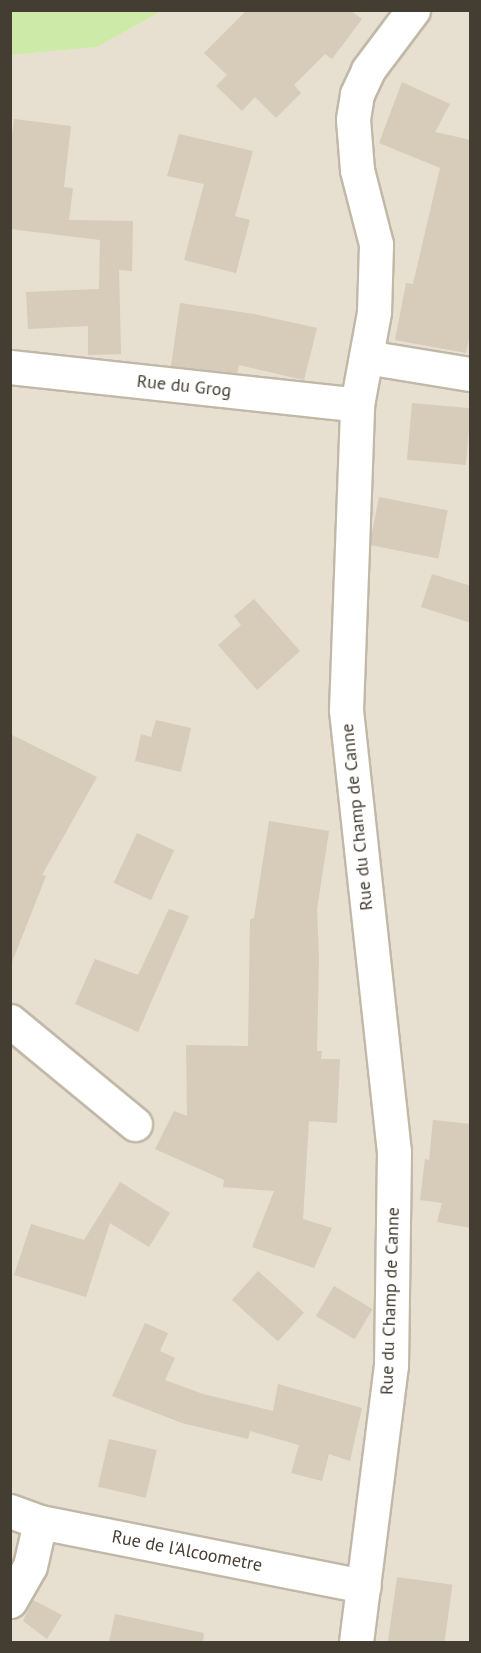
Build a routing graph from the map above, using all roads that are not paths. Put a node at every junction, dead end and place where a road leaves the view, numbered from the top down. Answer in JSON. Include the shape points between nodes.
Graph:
{"nodes":[{"id":1,"x":413,"y":10,"type":"edge"},
{"id":2,"x":366,"y":357,"type":"junction"},
{"id":3,"x":10,"y":367,"type":"edge"},
{"id":4,"x":471,"y":374,"type":"edge"},
{"id":5,"x":357,"y":405,"type":"junction"},
{"id":6,"x":10,"y":1021,"type":"edge"},
{"id":7,"x":135,"y":1124,"type":"dead end"},
{"id":8,"x":25,"y":1517,"type":"edge"},
{"id":9,"x":364,"y":1586,"type":"junction"},
{"id":10,"x":10,"y":1601,"type":"edge"},
{"id":11,"x":356,"y":1642,"type":"edge"}],
"edges":[{"from":1,"to":2,"type":"street","name":"Rue du Champ de Canne","via":[[368,70],[357,94],[353,119],[357,170],[376,244],[374,312]]},
{"from":2,"to":4,"type":"street"},
{"from":2,"to":5,"type":"street","name":"Rue du Champ de Canne"},
{"from":3,"to":5,"type":"street","name":"Rue du Grog"},
{"from":5,"to":9,"type":"street","name":"Rue du Champ de Canne","via":[[346,710],[394,1152],[391,1366]]},
{"from":6,"to":7,"type":"street"},
{"from":8,"to":9,"type":"street","name":"Rue de l'Alcoometre"},
{"from":8,"to":10,"type":"street","via":[[30,1566]]},
{"from":9,"to":11,"type":"street","name":"Rue du Champ de Canne"}]}
